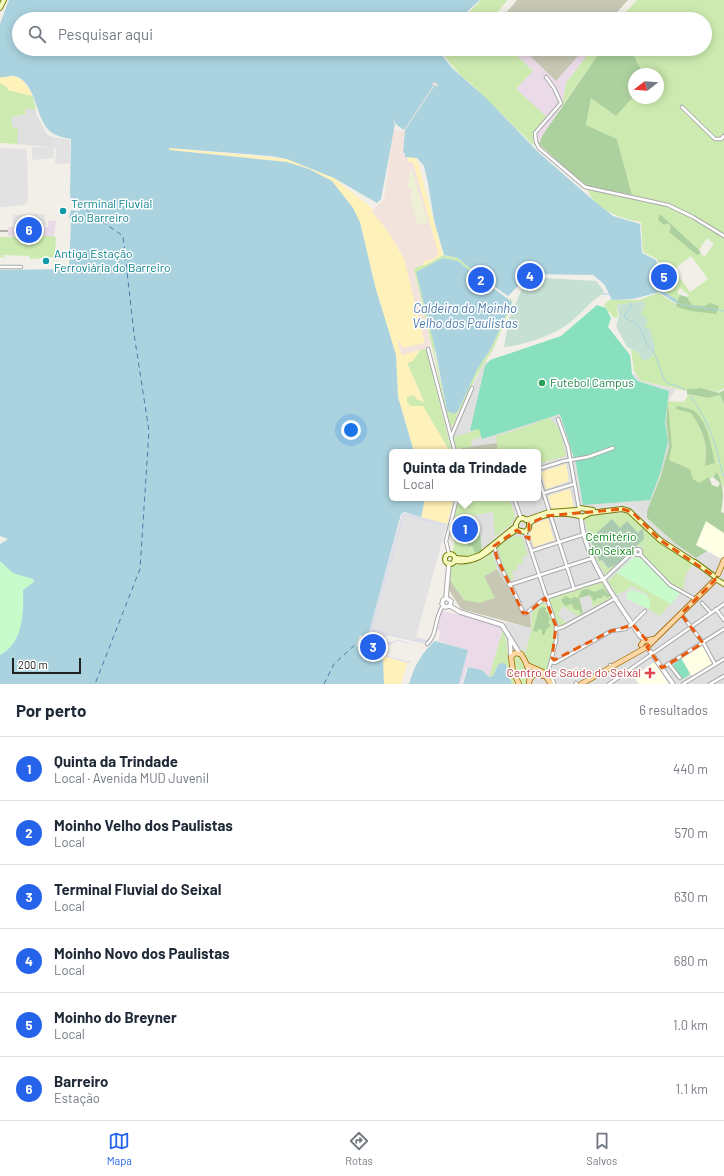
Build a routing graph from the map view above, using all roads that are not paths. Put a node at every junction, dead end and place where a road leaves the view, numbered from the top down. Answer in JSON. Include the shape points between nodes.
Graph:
{"nodes":[{"id":1,"x":4,"y":0,"type":"edge"},
{"id":2,"x":0,"y":8,"type":"edge"},
{"id":3,"x":546,"y":77,"type":"dead end"},
{"id":4,"x":682,"y":107,"type":"dead end"},
{"id":5,"x":724,"y":136,"type":"edge"},
{"id":6,"x":724,"y":236,"type":"edge"},
{"id":7,"x":0,"y":267,"type":"edge"},
{"id":8,"x":21,"y":267,"type":"dead end"},
{"id":9,"x":428,"y":348,"type":"dead end"},
{"id":10,"x":472,"y":388,"type":"dead end"},
{"id":11,"x":558,"y":419,"type":"dead end"},
{"id":12,"x":452,"y":436,"type":"junction"},
{"id":13,"x":613,"y":448,"type":"dead end"},
{"id":14,"x":454,"y":449,"type":"edge"},
{"id":15,"x":570,"y":459,"type":"junction"},
{"id":16,"x":541,"y":468,"type":"edge"},
{"id":17,"x":541,"y":484,"type":"edge"},
{"id":18,"x":574,"y":484,"type":"junction"},
{"id":19,"x":544,"y":493,"type":"junction"},
{"id":20,"x":455,"y":501,"type":"edge"},
{"id":21,"x":515,"y":501,"type":"edge"},
{"id":22,"x":579,"y":512,"type":"junction"},
{"id":23,"x":585,"y":512,"type":"junction"},
{"id":24,"x":550,"y":514,"type":"junction"},
{"id":25,"x":521,"y":519,"type":"junction"},
{"id":26,"x":526,"y":520,"type":"junction"},
{"id":27,"x":529,"y":524,"type":"junction"},
{"id":28,"x":516,"y":528,"type":"junction"},
{"id":29,"x":524,"y":532,"type":"junction"},
{"id":30,"x":585,"y":534,"type":"junction"},
{"id":31,"x":559,"y":543,"type":"junction"},
{"id":32,"x":494,"y":547,"type":"junction"},
{"id":33,"x":531,"y":551,"type":"junction"},
{"id":34,"x":635,"y":553,"type":"junction"},
{"id":35,"x":449,"y":554,"type":"junction"},
{"id":36,"x":640,"y":554,"type":"junction"},
{"id":37,"x":593,"y":558,"type":"junction"},
{"id":38,"x":455,"y":560,"type":"junction"},
{"id":39,"x":724,"y":560,"type":"edge"},
{"id":40,"x":449,"y":563,"type":"junction"},
{"id":41,"x":567,"y":566,"type":"junction"},
{"id":42,"x":538,"y":576,"type":"junction"},
{"id":43,"x":717,"y":578,"type":"junction"},
{"id":44,"x":604,"y":579,"type":"junction"},
{"id":45,"x":724,"y":581,"type":"edge"},
{"id":46,"x":724,"y":584,"type":"edge"},
{"id":47,"x":509,"y":585,"type":"junction"},
{"id":48,"x":574,"y":589,"type":"junction"},
{"id":49,"x":446,"y":598,"type":"junction"},
{"id":50,"x":545,"y":598,"type":"junction"},
{"id":51,"x":616,"y":598,"type":"junction"},
{"id":52,"x":696,"y":599,"type":"junction"},
{"id":53,"x":702,"y":603,"type":"dead end"},
{"id":54,"x":724,"y":604,"type":"edge"},
{"id":55,"x":443,"y":606,"type":"junction"},
{"id":56,"x":450,"y":606,"type":"junction"},
{"id":57,"x":716,"y":609,"type":"junction"},
{"id":58,"x":645,"y":611,"type":"dead end"},
{"id":59,"x":711,"y":613,"type":"junction"},
{"id":60,"x":681,"y":614,"type":"junction"},
{"id":61,"x":724,"y":620,"type":"edge"},
{"id":62,"x":632,"y":624,"type":"junction"},
{"id":63,"x":691,"y":627,"type":"junction"},
{"id":64,"x":724,"y":628,"type":"edge"},
{"id":65,"x":556,"y":629,"type":"junction"},
{"id":66,"x":509,"y":635,"type":"junction"},
{"id":67,"x":703,"y":642,"type":"junction"},
{"id":68,"x":427,"y":644,"type":"dead end"},
{"id":69,"x":645,"y":644,"type":"junction"},
{"id":70,"x":521,"y":654,"type":"junction"},
{"id":71,"x":652,"y":654,"type":"junction"},
{"id":72,"x":511,"y":657,"type":"junction"},
{"id":73,"x":552,"y":658,"type":"junction"},
{"id":74,"x":724,"y":659,"type":"edge"},
{"id":75,"x":557,"y":661,"type":"junction"},
{"id":76,"x":551,"y":662,"type":"junction"},
{"id":77,"x":526,"y":664,"type":"junction"},
{"id":78,"x":669,"y":664,"type":"junction"},
{"id":79,"x":715,"y":664,"type":"junction"},
{"id":80,"x":610,"y":666,"type":"junction"},
{"id":81,"x":662,"y":668,"type":"junction"},
{"id":82,"x":724,"y":676,"type":"edge"},
{"id":83,"x":618,"y":678,"type":"junction"},
{"id":84,"x":680,"y":678,"type":"dead end"},
{"id":85,"x":529,"y":683,"type":"edge"},
{"id":86,"x":519,"y":684,"type":"edge"},
{"id":87,"x":547,"y":684,"type":"edge"},
{"id":88,"x":552,"y":684,"type":"edge"},
{"id":89,"x":577,"y":684,"type":"edge"},
{"id":90,"x":609,"y":684,"type":"edge"},
{"id":91,"x":673,"y":684,"type":"edge"},
{"id":92,"x":683,"y":684,"type":"edge"},
{"id":93,"x":710,"y":684,"type":"edge"}],
"edges":[{"from":1,"to":2,"type":"main road"},
{"from":3,"to":6,"type":"street","via":[[561,103],[535,133],[539,148],[585,187],[659,202],[693,217]]},
{"from":4,"to":5,"type":"street","via":[[715,138],[721,139]]},
{"from":7,"to":8,"type":"street"},
{"from":9,"to":12,"type":"street"},
{"from":10,"to":12,"type":"street"},
{"from":11,"to":15,"type":"street"},
{"from":12,"to":14,"type":"street"},
{"from":13,"to":15,"type":"street","via":[[588,458]]},
{"from":15,"to":16,"type":"street"},
{"from":15,"to":18,"type":"street"},
{"from":17,"to":19,"type":"street"},
{"from":18,"to":19,"type":"street"},
{"from":18,"to":22,"type":"street"},
{"from":19,"to":24,"type":"street"},
{"from":20,"to":35,"type":"street","via":[[446,541]]},
{"from":21,"to":25,"type":"street"},
{"from":22,"to":23,"type":"main road"},
{"from":22,"to":23,"type":"main road"},
{"from":22,"to":24,"type":"main road"},
{"from":22,"to":30,"type":"street"},
{"from":23,"to":43,"type":"main road","via":[[630,508],[666,541]]},
{"from":24,"to":26,"type":"main road"},
{"from":24,"to":27,"type":"main road"},
{"from":24,"to":31,"type":"street"},
{"from":25,"to":26,"type":"main road"},
{"from":25,"to":28,"type":"main road","via":[[518,520]]},
{"from":26,"to":27,"type":"main road"},
{"from":27,"to":29,"type":"main road","via":[[528,530]]},
{"from":28,"to":29,"type":"main road"},
{"from":28,"to":32,"type":"main road"},
{"from":29,"to":33,"type":"street"},
{"from":30,"to":31,"type":"street"},
{"from":30,"to":37,"type":"street"},
{"from":31,"to":33,"type":"street"},
{"from":31,"to":41,"type":"street"},
{"from":32,"to":38,"type":"main road","via":[[475,560]]},
{"from":32,"to":47,"type":"street","via":[[499,566]]},
{"from":33,"to":42,"type":"street"},
{"from":34,"to":36,"type":"street"},
{"from":34,"to":36,"type":"street","via":[[639,549]]},
{"from":34,"to":44,"type":"street"},
{"from":35,"to":38,"type":"main road","via":[[453,554]]},
{"from":35,"to":40,"type":"main road","via":[[445,558]]},
{"from":36,"to":52,"type":"street","via":[[670,585]]},
{"from":37,"to":41,"type":"street"},
{"from":37,"to":44,"type":"street"},
{"from":38,"to":40,"type":"main road"},
{"from":39,"to":43,"type":"main road"},
{"from":40,"to":49,"type":"street"},
{"from":41,"to":42,"type":"street"},
{"from":41,"to":48,"type":"street"},
{"from":42,"to":47,"type":"street"},
{"from":42,"to":50,"type":"street"},
{"from":43,"to":45,"type":"main road"},
{"from":43,"to":46,"type":"main road"},
{"from":43,"to":52,"type":"main road"},
{"from":44,"to":48,"type":"street"},
{"from":44,"to":51,"type":"street"},
{"from":47,"to":50,"type":"street","via":[[524,614]]},
{"from":48,"to":50,"type":"street"},
{"from":49,"to":55,"type":"street","via":[[442,602]]},
{"from":49,"to":56,"type":"street","via":[[452,601]]},
{"from":50,"to":65,"type":"street"},
{"from":51,"to":62,"type":"street"},
{"from":51,"to":65,"type":"street"},
{"from":52,"to":60,"type":"main road"},
{"from":53,"to":59,"type":"street"},
{"from":54,"to":57,"type":"street"},
{"from":55,"to":56,"type":"street"},
{"from":55,"to":68,"type":"street","via":[[431,640]]},
{"from":56,"to":66,"type":"street","via":[[460,612],[498,622]]},
{"from":57,"to":59,"type":"street"},
{"from":57,"to":61,"type":"street"},
{"from":58,"to":62,"type":"street"},
{"from":59,"to":63,"type":"street"},
{"from":60,"to":63,"type":"street"},
{"from":60,"to":69,"type":"main road","via":[[657,637]]},
{"from":62,"to":69,"type":"street"},
{"from":62,"to":75,"type":"street","via":[[625,629],[611,631]]},
{"from":63,"to":67,"type":"street"},
{"from":63,"to":71,"type":"street"},
{"from":64,"to":67,"type":"street"},
{"from":65,"to":73,"type":"street"},
{"from":66,"to":70,"type":"street"},
{"from":66,"to":72,"type":"street"},
{"from":67,"to":78,"type":"street"},
{"from":67,"to":79,"type":"street"},
{"from":69,"to":71,"type":"street"},
{"from":69,"to":80,"type":"main road"},
{"from":70,"to":72,"type":"main road","via":[[515,652]]},
{"from":70,"to":77,"type":"main road"},
{"from":71,"to":81,"type":"street"},
{"from":71,"to":83,"type":"street"},
{"from":72,"to":86,"type":"main road","via":[[513,672]]},
{"from":73,"to":75,"type":"street"},
{"from":73,"to":76,"type":"street"},
{"from":74,"to":79,"type":"street"},
{"from":75,"to":76,"type":"street"},
{"from":76,"to":88,"type":"street","via":[[549,671]]},
{"from":77,"to":85,"type":"main road"},
{"from":77,"to":88,"type":"main road","via":[[543,672]]},
{"from":78,"to":81,"type":"street"},
{"from":78,"to":84,"type":"street"},
{"from":79,"to":92,"type":"street"},
{"from":80,"to":83,"type":"street"},
{"from":80,"to":89,"type":"main road"},
{"from":81,"to":91,"type":"street"},
{"from":82,"to":93,"type":"street"},
{"from":83,"to":90,"type":"street"},
{"from":85,"to":87,"type":"main road","via":[[533,674],[538,673]]}]}
